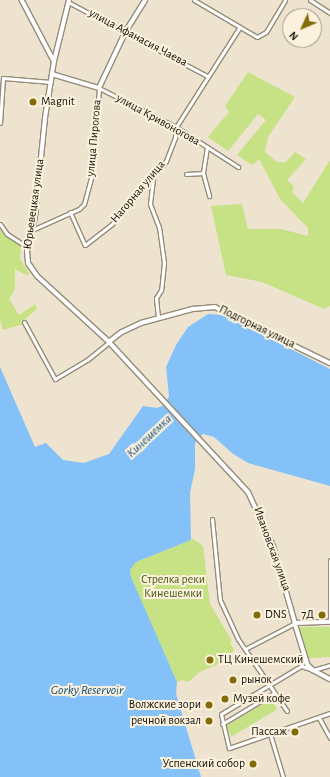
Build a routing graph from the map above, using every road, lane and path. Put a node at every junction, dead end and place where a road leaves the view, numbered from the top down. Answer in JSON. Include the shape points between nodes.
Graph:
{"nodes":[{"id":1,"x":22,"y":0,"type":"edge"},
{"id":2,"x":145,"y":0,"type":"edge"},
{"id":3,"x":194,"y":0,"type":"edge"},
{"id":4,"x":285,"y":0,"type":"edge"},
{"id":5,"x":310,"y":0,"type":"edge"},
{"id":6,"x":69,"y":1,"type":"edge"},
{"id":7,"x":330,"y":13,"type":"edge"},
{"id":8,"x":239,"y":28,"type":"junction"},
{"id":9,"x":126,"y":31,"type":"junction"},
{"id":10,"x":54,"y":62,"type":"junction"},
{"id":11,"x":52,"y":74,"type":"junction"},
{"id":12,"x":207,"y":76,"type":"junction"},
{"id":13,"x":51,"y":82,"type":"junction"},
{"id":14,"x":99,"y":88,"type":"junction"},
{"id":15,"x":0,"y":123,"type":"edge"},
{"id":16,"x":176,"y":127,"type":"junction"},
{"id":17,"x":206,"y":146,"type":"junction"},
{"id":18,"x":238,"y":167,"type":"dead end"},
{"id":19,"x":203,"y":173,"type":"junction"},
{"id":20,"x":186,"y":174,"type":"dead end"},
{"id":21,"x":154,"y":177,"type":"junction"},
{"id":22,"x":209,"y":196,"type":"dead end"},
{"id":23,"x":70,"y":212,"type":"junction"},
{"id":24,"x":0,"y":224,"type":"edge"},
{"id":25,"x":32,"y":230,"type":"junction"},
{"id":26,"x":27,"y":247,"type":"junction"},
{"id":27,"x":158,"y":318,"type":"junction"},
{"id":28,"x":24,"y":322,"type":"dead end"},
{"id":29,"x":109,"y":342,"type":"junction"},
{"id":30,"x":330,"y":363,"type":"edge"},
{"id":31,"x":164,"y":403,"type":"joint"},
{"id":32,"x":212,"y":518,"type":"dead end"},
{"id":33,"x":330,"y":560,"type":"edge"},
{"id":34,"x":295,"y":622,"type":"junction"},
{"id":35,"x":330,"y":622,"type":"edge"},
{"id":36,"x":247,"y":648,"type":"junction"},
{"id":37,"x":305,"y":657,"type":"junction"},
{"id":38,"x":330,"y":665,"type":"edge"},
{"id":39,"x":301,"y":666,"type":"junction"},
{"id":40,"x":313,"y":670,"type":"junction"},
{"id":41,"x":330,"y":679,"type":"edge"},
{"id":42,"x":268,"y":685,"type":"junction"},
{"id":43,"x":274,"y":693,"type":"junction"},
{"id":44,"x":287,"y":710,"type":"dead end"},
{"id":45,"x":330,"y":713,"type":"edge"},
{"id":46,"x":320,"y":718,"type":"junction"},
{"id":47,"x":222,"y":724,"type":"junction"},
{"id":48,"x":270,"y":734,"type":"junction"},
{"id":49,"x":330,"y":738,"type":"edge"},
{"id":50,"x":283,"y":777,"type":"edge"}],
"edges":[{"from":1,"to":10,"type":"street"},
{"from":2,"to":9,"type":"street","name":"улица Пирогова"},
{"from":3,"to":8,"type":"street"},
{"from":4,"to":8,"type":"street","via":[[266,32],[260,37]]},
{"from":5,"to":7,"type":"street"},
{"from":6,"to":9,"type":"street","name":"улица Афанасия Чаева"},
{"from":6,"to":10,"type":"main road","name":"Юрьевецкая улица"},
{"from":8,"to":12,"type":"street","name":"Нагорная улица"},
{"from":9,"to":12,"type":"street","name":"улица Афанасия Чаева"},
{"from":9,"to":14,"type":"street","name":"улица Пирогова"},
{"from":10,"to":11,"type":"main road","name":"Юрьевецкая улица"},
{"from":11,"to":13,"type":"main road","name":"Юрьевецкая улица"},
{"from":11,"to":14,"type":"street","name":"улица Кривоногова"},
{"from":12,"to":16,"type":"street","name":"Нагорная улица"},
{"from":13,"to":15,"type":"street","via":[[3,78]]},
{"from":13,"to":25,"type":"main road","name":"Юрьевецкая улица"},
{"from":14,"to":16,"type":"street","name":"улица Кривоногова"},
{"from":14,"to":23,"type":"street","name":"улица Пирогова","via":[[95,104],[92,174],[84,204]]},
{"from":16,"to":17,"type":"street","name":"улица Кривоногова"},
{"from":16,"to":21,"type":"street","name":"Нагорная улица","via":[[175,138],[166,161]]},
{"from":17,"to":18,"type":"street","name":"улица Кривоногова"},
{"from":17,"to":19,"type":"street"},
{"from":19,"to":20,"type":"street"},
{"from":19,"to":22,"type":"street"},
{"from":21,"to":23,"type":"street","name":"Нагорная улица","via":[[105,231],[85,245]]},
{"from":21,"to":27,"type":"street","via":[[150,204],[159,226],[164,263],[161,290],[156,298]]},
{"from":23,"to":25,"type":"street","name":"улица Пирогова"},
{"from":24,"to":26,"type":"street","via":[[7,234]]},
{"from":25,"to":26,"type":"main road","name":"Юрьевецкая улица"},
{"from":26,"to":29,"type":"main road","name":"Юрьевецкая улица","via":[[28,263],[37,276]]},
{"from":27,"to":29,"type":"street","name":"Подгорная улица","via":[[129,328]]},
{"from":27,"to":30,"type":"street","name":"Подгорная улица","via":[[204,307],[219,308]]},
{"from":28,"to":29,"type":"street","name":"Подгорная улица","via":[[55,379]]},
{"from":29,"to":31,"type":"main road","name":"Юрьевецкая улица"},
{"from":31,"to":34,"type":"main road","name":"Ивановская улица","via":[[254,502],[273,546]]},
{"from":32,"to":36,"type":"street","via":[[220,600],[238,639]]},
{"from":33,"to":35,"type":"street"},
{"from":34,"to":35,"type":"main road"},
{"from":34,"to":36,"type":"street"},
{"from":34,"to":37,"type":"street","name":"Ивановская улица"},
{"from":36,"to":42,"type":"street"},
{"from":37,"to":39,"type":"street"},
{"from":37,"to":40,"type":"street","name":"Ивановская улица"},
{"from":38,"to":40,"type":"street"},
{"from":39,"to":40,"type":"street"},
{"from":39,"to":42,"type":"street"},
{"from":40,"to":41,"type":"street"},
{"from":42,"to":43,"type":"street"},
{"from":42,"to":47,"type":"street","via":[[222,714]]},
{"from":43,"to":44,"type":"street"},
{"from":43,"to":47,"type":"street"},
{"from":45,"to":46,"type":"street"},
{"from":46,"to":48,"type":"street"},
{"from":46,"to":49,"type":"street"},
{"from":47,"to":48,"type":"street","via":[[229,748]]},
{"from":48,"to":50,"type":"street"}]}
